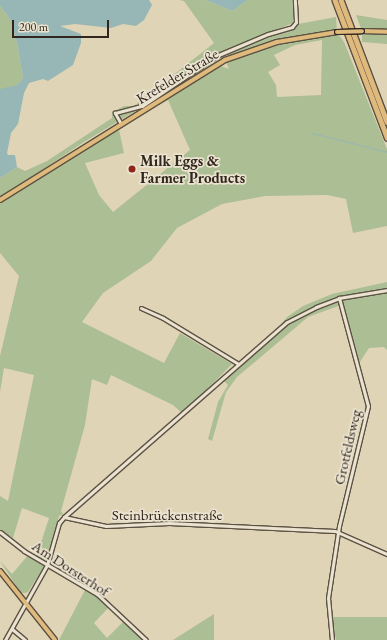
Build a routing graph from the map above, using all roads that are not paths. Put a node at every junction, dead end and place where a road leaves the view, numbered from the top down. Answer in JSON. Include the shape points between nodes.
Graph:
{"nodes":[{"id":1,"x":295,"y":0,"type":"edge"},
{"id":2,"x":335,"y":0,"type":"edge"},
{"id":3,"x":341,"y":0,"type":"edge"},
{"id":4,"x":387,"y":32,"type":"edge"},
{"id":5,"x":387,"y":122,"type":"edge"},
{"id":6,"x":121,"y":124,"type":"junction"},
{"id":7,"x":387,"y":137,"type":"edge"},
{"id":8,"x":0,"y":200,"type":"edge"},
{"id":9,"x":387,"y":290,"type":"edge"},
{"id":10,"x":339,"y":298,"type":"junction"},
{"id":11,"x":141,"y":308,"type":"dead end"},
{"id":12,"x":237,"y":363,"type":"junction"},
{"id":13,"x":64,"y":517,"type":"junction"},
{"id":14,"x":0,"y":532,"type":"edge"},
{"id":15,"x":339,"y":532,"type":"junction"},
{"id":16,"x":387,"y":554,"type":"edge"},
{"id":17,"x":47,"y":565,"type":"junction"},
{"id":18,"x":0,"y":571,"type":"edge"},
{"id":19,"x":26,"y":604,"type":"junction"},
{"id":20,"x":12,"y":629,"type":"junction"},
{"id":21,"x":5,"y":640,"type":"edge"},
{"id":22,"x":25,"y":640,"type":"edge"},
{"id":23,"x":55,"y":640,"type":"edge"},
{"id":24,"x":146,"y":640,"type":"edge"},
{"id":25,"x":332,"y":640,"type":"edge"}],
"edges":[{"from":1,"to":6,"type":"street","via":[[296,22],[292,27],[268,34],[216,56],[142,106],[115,113]]},
{"from":2,"to":7,"type":"highway"},
{"from":3,"to":5,"type":"highway"},
{"from":4,"to":6,"type":"main road","name":"Krefelder Straße","bridge":true,"via":[[337,32],[277,42],[225,60]]},
{"from":6,"to":8,"type":"main road","name":"Krefelder Straße"},
{"from":9,"to":10,"type":"street"},
{"from":10,"to":12,"type":"street","via":[[316,306],[287,322]]},
{"from":10,"to":15,"type":"street","name":"Grotfeldsweg","via":[[368,406]]},
{"from":11,"to":12,"type":"street","via":[[163,318]]},
{"from":12,"to":13,"type":"street","via":[[184,414]]},
{"from":13,"to":15,"type":"street","name":"Steinbrückenstraße","via":[[106,526],[169,523]]},
{"from":13,"to":17,"type":"street","via":[[59,523]]},
{"from":14,"to":17,"type":"street","name":"Am Dorsterhof"},
{"from":15,"to":16,"type":"street","name":"Steinbrückenstraße"},
{"from":15,"to":25,"type":"street","name":"Grotfeldsweg","via":[[328,601]]},
{"from":17,"to":19,"type":"street"},
{"from":17,"to":24,"type":"street","name":"Am Dorsterhof","via":[[97,594]]},
{"from":18,"to":19,"type":"main road"},
{"from":19,"to":20,"type":"street"},
{"from":19,"to":23,"type":"main road"},
{"from":20,"to":21,"type":"street"},
{"from":20,"to":22,"type":"street"}]}
